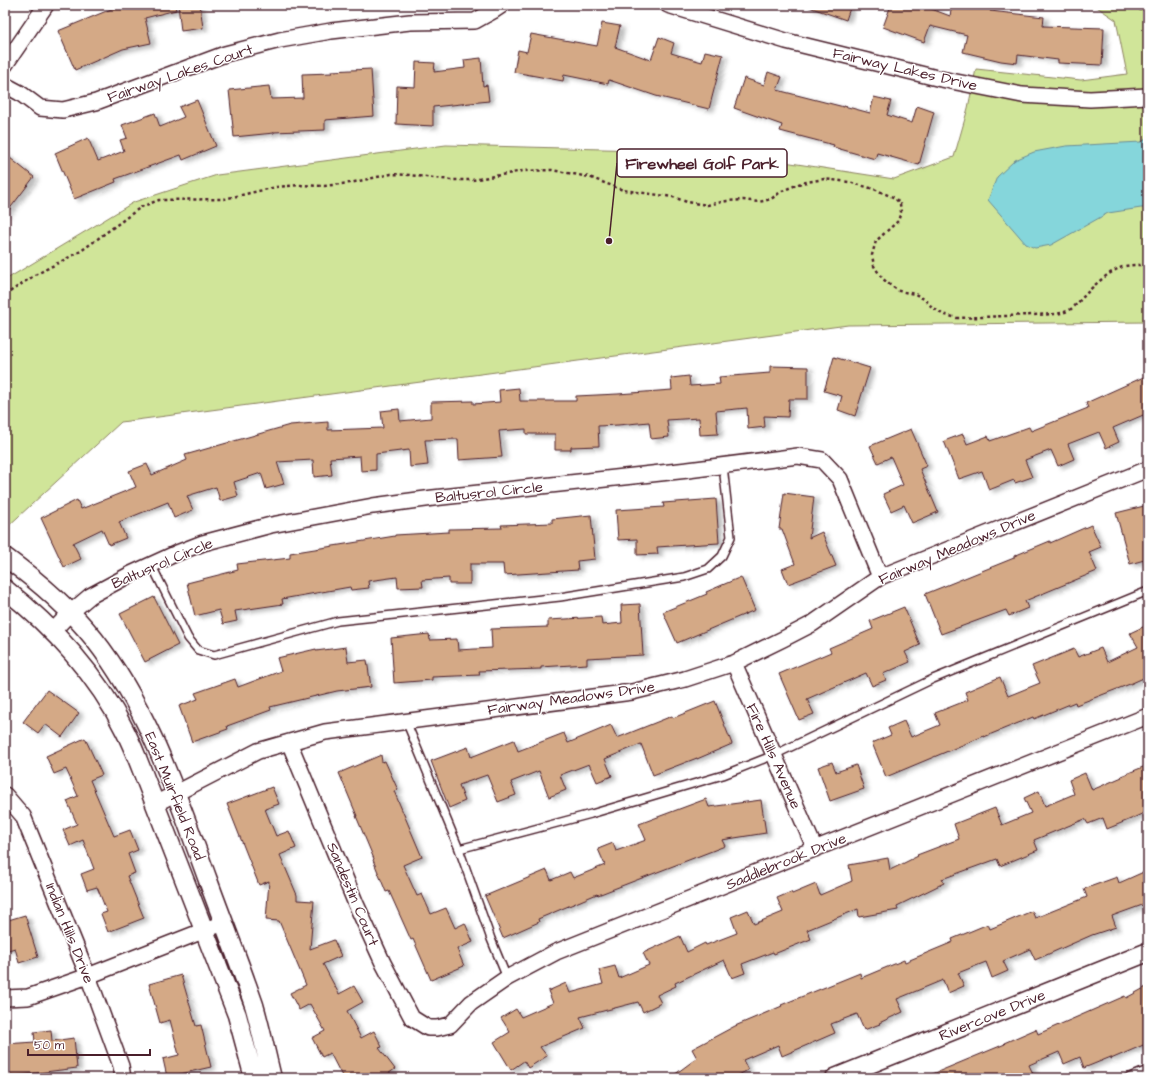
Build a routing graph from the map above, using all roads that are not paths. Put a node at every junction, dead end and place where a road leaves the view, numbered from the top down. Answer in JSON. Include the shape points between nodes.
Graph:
{"nodes":[{"id":1,"x":46,"y":5,"type":"edge"},
{"id":2,"x":502,"y":5,"type":"edge"},
{"id":3,"x":668,"y":5,"type":"edge"},
{"id":4,"x":5,"y":65,"type":"edge"},
{"id":5,"x":5,"y":85,"type":"edge"},
{"id":6,"x":1148,"y":96,"type":"edge"},
{"id":7,"x":723,"y":466,"type":"junction"},
{"id":8,"x":1148,"y":469,"type":"edge"},
{"id":9,"x":5,"y":557,"type":"edge"},
{"id":10,"x":151,"y":564,"type":"junction"},
{"id":11,"x":880,"y":577,"type":"junction"},
{"id":12,"x":5,"y":589,"type":"edge"},
{"id":13,"x":1148,"y":591,"type":"edge"},
{"id":14,"x":70,"y":613,"type":"junction"},
{"id":15,"x":52,"y":632,"type":"junction"},
{"id":16,"x":734,"y":663,"type":"junction"},
{"id":17,"x":1148,"y":716,"type":"edge"},
{"id":18,"x":406,"y":721,"type":"junction"},
{"id":19,"x":289,"y":742,"type":"junction"},
{"id":20,"x":774,"y":755,"type":"junction"},
{"id":21,"x":177,"y":794,"type":"junction"},
{"id":22,"x":5,"y":795,"type":"edge"},
{"id":23,"x":155,"y":804,"type":"junction"},
{"id":24,"x":459,"y":849,"type":"junction"},
{"id":25,"x":815,"y":849,"type":"junction"},
{"id":26,"x":223,"y":923,"type":"junction"},
{"id":27,"x":204,"y":930,"type":"junction"},
{"id":28,"x":1148,"y":952,"type":"edge"},
{"id":29,"x":88,"y":976,"type":"junction"},
{"id":30,"x":507,"y":978,"type":"junction"},
{"id":31,"x":5,"y":998,"type":"edge"},
{"id":32,"x":438,"y":1028,"type":"joint"},
{"id":33,"x":1148,"y":1070,"type":"edge"},
{"id":34,"x":123,"y":1078,"type":"edge"},
{"id":35,"x":254,"y":1078,"type":"edge"},
{"id":36,"x":272,"y":1078,"type":"edge"},
{"id":37,"x":835,"y":1078,"type":"edge"},
{"id":38,"x":1128,"y":1078,"type":"edge"}],
"edges":[{"from":1,"to":4,"type":"street"},
{"from":2,"to":5,"type":"street","name":"Fairway Lakes Court","via":[[475,20],[410,22],[280,40],[225,54],[96,102],[62,110],[40,108]]},
{"from":3,"to":6,"type":"street","name":"Fairway Lakes Drive","via":[[786,41],[942,79],[1022,95],[1090,99]]},
{"from":7,"to":10,"type":"street","name":"Baltusrol Circle","via":[[372,506],[302,518],[216,539]]},
{"from":7,"to":10,"type":"lane","via":[[731,537],[722,556],[708,569],[684,576],[560,597],[338,621],[214,655],[198,650],[188,638]]},
{"from":7,"to":11,"type":"street","name":"Baltusrol Circle","via":[[798,456],[822,460],[840,479]]},
{"from":8,"to":11,"type":"street","name":"Fairway Meadows Drive"},
{"from":9,"to":14,"type":"street","name":"East Muirfield Road"},
{"from":10,"to":14,"type":"street","name":"Baltusrol Circle","via":[[90,596]]},
{"from":11,"to":16,"type":"street","name":"Fairway Meadows Drive","via":[[812,624]]},
{"from":12,"to":15,"type":"street","name":"East Muirfield Road"},
{"from":13,"to":20,"type":"lane","via":[[933,679]]},
{"from":14,"to":15,"type":"street","name":"Baltusrol Circle"},
{"from":14,"to":21,"type":"street","name":"East Muirfield Road","via":[[94,638],[139,708]]},
{"from":15,"to":23,"type":"street","name":"East Muirfield Road","via":[[85,669],[125,731]]},
{"from":16,"to":18,"type":"street","name":"Fairway Meadows Drive","via":[[632,692]]},
{"from":16,"to":20,"type":"street","name":"Fire Hills Avenue"},
{"from":17,"to":25,"type":"street","name":"Saddlebrook Drive"},
{"from":18,"to":19,"type":"street","name":"Fairway Meadows Drive","via":[[325,732]]},
{"from":18,"to":24,"type":"lane"},
{"from":19,"to":21,"type":"street","name":"Fairway Meadows Drive","via":[[258,751]]},
{"from":19,"to":32,"type":"street","name":"Sandestin Court","via":[[383,963],[412,1018],[428,1028]]},
{"from":20,"to":24,"type":"lane","via":[[722,775],[591,814]]},
{"from":20,"to":25,"type":"street","name":"Fire Hills Avenue"},
{"from":21,"to":23,"type":"street","name":"Fairway Meadows Drive"},
{"from":21,"to":26,"type":"street","name":"East Muirfield Road"},
{"from":22,"to":29,"type":"street","name":"Indian Hills Drive","via":[[23,816]]},
{"from":23,"to":27,"type":"street","name":"East Muirfield Road"},
{"from":24,"to":30,"type":"lane"},
{"from":25,"to":30,"type":"street","name":"Saddlebrook Drive","via":[[556,952]]},
{"from":26,"to":27,"type":"street"},
{"from":26,"to":36,"type":"street","name":"East Muirfield Road","via":[[254,1006]]},
{"from":27,"to":29,"type":"street"},
{"from":27,"to":35,"type":"street","name":"East Muirfield Road","via":[[237,1015]]},
{"from":28,"to":37,"type":"street","name":"Rivercove Drive"},
{"from":29,"to":31,"type":"street","via":[[28,997]]},
{"from":29,"to":34,"type":"street","name":"Indian Hills Drive","via":[[121,1066]]},
{"from":30,"to":32,"type":"street","name":"Saddlebrook Drive","via":[[471,1003],[450,1025]]},
{"from":33,"to":38,"type":"lane"}]}
